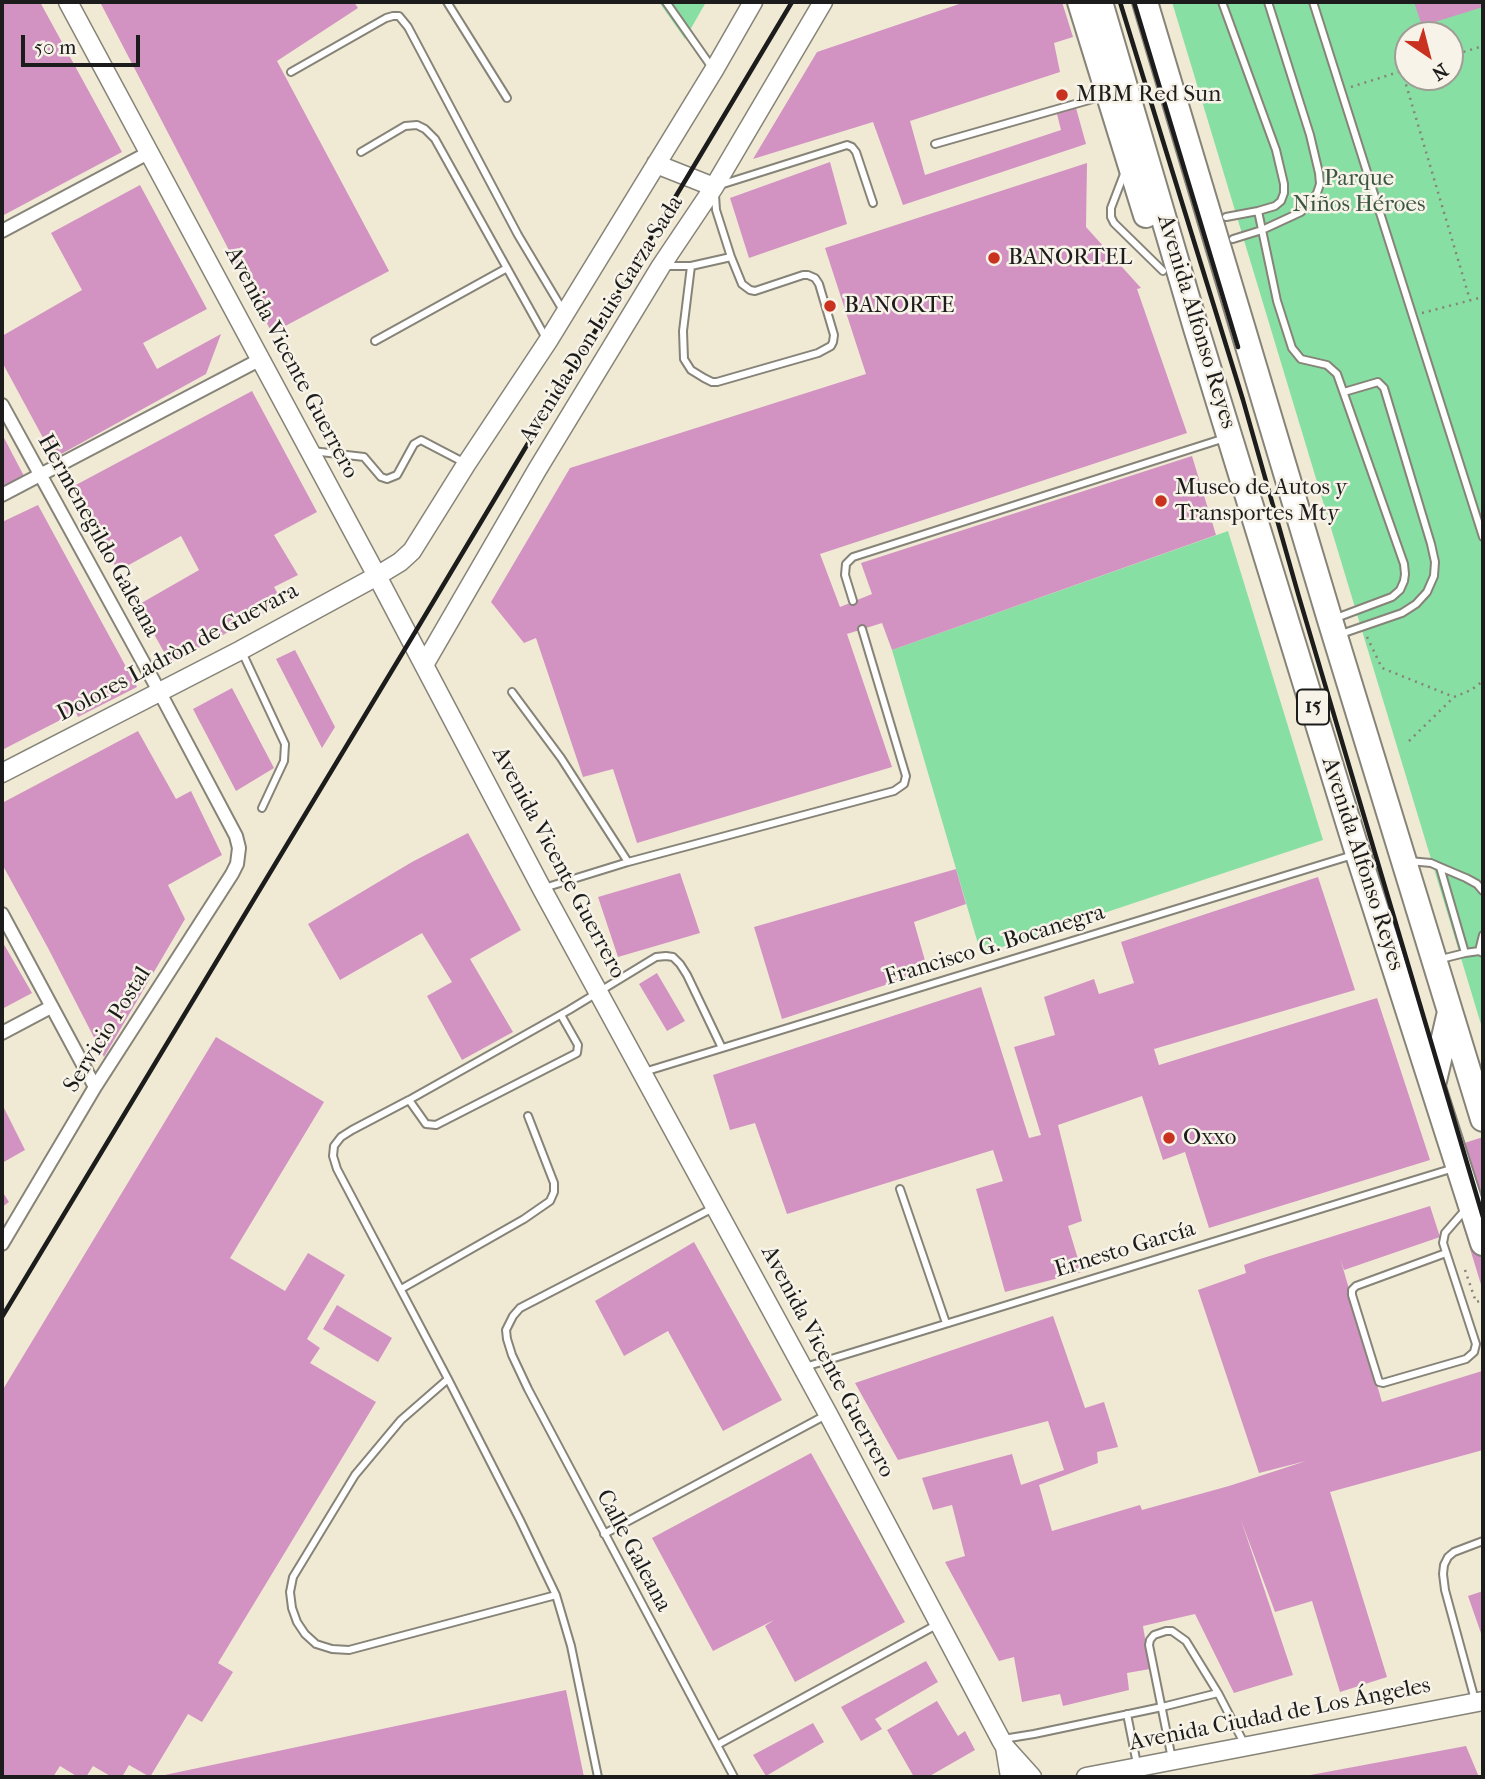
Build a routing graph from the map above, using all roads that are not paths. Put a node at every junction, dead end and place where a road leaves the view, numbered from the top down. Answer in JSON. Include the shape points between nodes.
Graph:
{"nodes":[{"id":1,"x":68,"y":2,"type":"edge"},
{"id":2,"x":447,"y":2,"type":"edge"},
{"id":3,"x":666,"y":2,"type":"edge"},
{"id":4,"x":753,"y":2,"type":"edge"},
{"id":5,"x":823,"y":2,"type":"edge"},
{"id":6,"x":1080,"y":2,"type":"edge"},
{"id":7,"x":1100,"y":2,"type":"edge"},
{"id":8,"x":1145,"y":2,"type":"edge"},
{"id":9,"x":1162,"y":2,"type":"edge"},
{"id":10,"x":1222,"y":2,"type":"edge"},
{"id":11,"x":1268,"y":2,"type":"edge"},
{"id":12,"x":1313,"y":2,"type":"edge"},
{"id":13,"x":714,"y":70,"type":"junction"},
{"id":14,"x":292,"y":72,"type":"dead end"},
{"id":15,"x":1109,"y":94,"type":"junction"},
{"id":16,"x":507,"y":98,"type":"dead end"},
{"id":17,"x":935,"y":144,"type":"dead end"},
{"id":18,"x":150,"y":152,"type":"junction"},
{"id":19,"x":361,"y":152,"type":"dead end"},
{"id":20,"x":1130,"y":163,"type":"junction"},
{"id":21,"x":656,"y":164,"type":"junction"},
{"id":22,"x":714,"y":187,"type":"junction"},
{"id":23,"x":873,"y":203,"type":"dead end"},
{"id":24,"x":1258,"y":211,"type":"junction"},
{"id":25,"x":1229,"y":228,"type":"junction"},
{"id":26,"x":1262,"y":230,"type":"junction"},
{"id":27,"x":2,"y":231,"type":"edge"},
{"id":28,"x":731,"y":257,"type":"junction"},
{"id":29,"x":661,"y":266,"type":"junction"},
{"id":30,"x":691,"y":266,"type":"junction"},
{"id":31,"x":507,"y":268,"type":"junction"},
{"id":32,"x":1163,"y":271,"type":"junction"},
{"id":33,"x":565,"y":314,"type":"junction"},
{"id":34,"x":1196,"y":328,"type":"junction"},
{"id":35,"x":374,"y":341,"type":"dead end"},
{"id":36,"x":548,"y":341,"type":"junction"},
{"id":37,"x":261,"y":359,"type":"junction"},
{"id":38,"x":1262,"y":392,"type":"junction"},
{"id":39,"x":1344,"y":393,"type":"junction"},
{"id":40,"x":2,"y":405,"type":"edge"},
{"id":41,"x":1230,"y":436,"type":"junction"},
{"id":42,"x":309,"y":450,"type":"junction"},
{"id":43,"x":467,"y":463,"type":"junction"},
{"id":44,"x":40,"y":475,"type":"junction"},
{"id":45,"x":2,"y":495,"type":"edge"},
{"id":46,"x":1483,"y":537,"type":"edge"},
{"id":47,"x":377,"y":576,"type":"junction"},
{"id":48,"x":853,"y":601,"type":"dead end"},
{"id":49,"x":1333,"y":628,"type":"junction"},
{"id":50,"x":862,"y":629,"type":"dead end"},
{"id":51,"x":241,"y":650,"type":"junction"},
{"id":52,"x":424,"y":665,"type":"junction"},
{"id":53,"x":159,"y":691,"type":"junction"},
{"id":54,"x":512,"y":692,"type":"dead end"},
{"id":55,"x":2,"y":773,"type":"edge"},
{"id":56,"x":262,"y":808,"type":"dead end"},
{"id":57,"x":236,"y":836,"type":"joint"},
{"id":58,"x":1358,"y":854,"type":"junction"},
{"id":59,"x":1404,"y":860,"type":"junction"},
{"id":60,"x":628,"y":862,"type":"junction"},
{"id":61,"x":1440,"y":867,"type":"junction"},
{"id":62,"x":542,"y":888,"type":"junction"},
{"id":63,"x":1483,"y":891,"type":"edge"},
{"id":64,"x":2,"y":914,"type":"edge"},
{"id":65,"x":1483,"y":935,"type":"edge"},
{"id":66,"x":1481,"y":952,"type":"edge"},
{"id":67,"x":1465,"y":953,"type":"junction"},
{"id":68,"x":1435,"y":961,"type":"junction"},
{"id":69,"x":599,"y":992,"type":"junction"},
{"id":70,"x":51,"y":1007,"type":"junction"},
{"id":71,"x":1450,"y":1012,"type":"junction"},
{"id":72,"x":561,"y":1014,"type":"junction"},
{"id":73,"x":2,"y":1033,"type":"edge"},
{"id":74,"x":722,"y":1048,"type":"junction"},
{"id":75,"x":642,"y":1073,"type":"junction"},
{"id":76,"x":1433,"y":1085,"type":"junction"},
{"id":77,"x":96,"y":1087,"type":"junction"},
{"id":78,"x":409,"y":1100,"type":"junction"},
{"id":79,"x":528,"y":1116,"type":"dead end"},
{"id":80,"x":1483,"y":1119,"type":"edge"},
{"id":81,"x":1459,"y":1166,"type":"junction"},
{"id":82,"x":900,"y":1189,"type":"dead end"},
{"id":83,"x":1471,"y":1203,"type":"junction"},
{"id":84,"x":715,"y":1207,"type":"junction"},
{"id":85,"x":1483,"y":1243,"type":"edge"},
{"id":86,"x":2,"y":1244,"type":"edge"},
{"id":87,"x":1446,"y":1252,"type":"junction"},
{"id":88,"x":401,"y":1289,"type":"junction"},
{"id":89,"x":946,"y":1323,"type":"junction"},
{"id":90,"x":802,"y":1368,"type":"junction"},
{"id":91,"x":448,"y":1379,"type":"junction"},
{"id":92,"x":828,"y":1414,"type":"junction"},
{"id":93,"x":604,"y":1534,"type":"junction"},
{"id":94,"x":1483,"y":1541,"type":"edge"},
{"id":95,"x":556,"y":1595,"type":"junction"},
{"id":96,"x":940,"y":1623,"type":"junction"},
{"id":97,"x":1218,"y":1693,"type":"junction"},
{"id":98,"x":1480,"y":1702,"type":"edge"},
{"id":99,"x":1162,"y":1707,"type":"junction"},
{"id":100,"x":1127,"y":1714,"type":"junction"},
{"id":101,"x":1003,"y":1743,"type":"junction"},
{"id":102,"x":717,"y":1745,"type":"junction"},
{"id":103,"x":1246,"y":1746,"type":"junction"},
{"id":104,"x":1172,"y":1760,"type":"junction"},
{"id":105,"x":1138,"y":1767,"type":"junction"},
{"id":106,"x":1107,"y":1775,"type":"edge"},
{"id":107,"x":598,"y":1777,"type":"edge"},
{"id":108,"x":734,"y":1777,"type":"edge"},
{"id":109,"x":1010,"y":1777,"type":"edge"},
{"id":110,"x":1032,"y":1777,"type":"edge"},
{"id":111,"x":1086,"y":1777,"type":"edge"}],
"edges":[{"from":1,"to":18,"type":"street","name":"Avenida Vicente Guerrero"},
{"from":2,"to":16,"type":"lane"},
{"from":3,"to":13,"type":"lane"},
{"from":4,"to":13,"type":"street","name":"Avenida Don Luis Garza Sada"},
{"from":5,"to":22,"type":"street","name":"Avenida Don Luis Garza Sada"},
{"from":6,"to":15,"type":"highway"},
{"from":7,"to":34,"type":"highway","name":"Avenida Alfonso Reyes","number":"15"},
{"from":8,"to":38,"type":"highway","name":"Avenida Alfonso Reyes","number":"15"},
{"from":9,"to":25,"type":"highway"},
{"from":10,"to":24,"type":"lane","via":[[1284,184],[1281,201]]},
{"from":11,"to":26,"type":"lane","via":[[1310,135],[1320,184],[1301,212]]},
{"from":12,"to":46,"type":"lane"},
{"from":13,"to":21,"type":"street","name":"Avenida Don Luis Garza Sada"},
{"from":14,"to":33,"type":"lane","via":[[386,18],[399,16]]},
{"from":15,"to":17,"type":"lane"},
{"from":15,"to":20,"type":"highway"},
{"from":18,"to":27,"type":"street"},
{"from":18,"to":37,"type":"street","name":"Avenida Vicente Guerrero"},
{"from":19,"to":31,"type":"lane","via":[[405,127],[425,129],[435,139]]},
{"from":20,"to":32,"type":"highway"},
{"from":20,"to":32,"type":"lane","via":[[1111,216]]},
{"from":21,"to":22,"type":"street"},
{"from":21,"to":33,"type":"street","name":"Avenida Don Luis Garza Sada"},
{"from":22,"to":23,"type":"lane","via":[[847,145],[856,152]]},
{"from":22,"to":28,"type":"lane","via":[[716,211]]},
{"from":22,"to":29,"type":"street","name":"Avenida Don Luis Garza Sada"},
{"from":24,"to":25,"type":"lane"},
{"from":24,"to":26,"type":"lane"},
{"from":25,"to":26,"type":"lane"},
{"from":25,"to":38,"type":"highway","via":[[1266,353]]},
{"from":26,"to":39,"type":"lane","via":[[1292,348],[1301,359],[1331,367]]},
{"from":28,"to":30,"type":"lane"},
{"from":28,"to":30,"type":"lane","via":[[742,284],[750,290],[803,275],[815,278],[834,335],[831,346],[708,381],[684,359]]},
{"from":29,"to":30,"type":"lane"},
{"from":29,"to":52,"type":"street","name":"Avenida Don Luis Garza Sada"},
{"from":31,"to":35,"type":"lane"},
{"from":31,"to":36,"type":"lane"},
{"from":32,"to":34,"type":"highway","via":[[1183,317]]},
{"from":33,"to":36,"type":"street","name":"Avenida Don Luis Garza Sada"},
{"from":34,"to":41,"type":"highway","name":"Avenida Alfonso Reyes","number":"15"},
{"from":36,"to":43,"type":"street","name":"Avenida Don Luis Garza Sada"},
{"from":37,"to":42,"type":"street","name":"Avenida Vicente Guerrero"},
{"from":37,"to":44,"type":"street"},
{"from":38,"to":49,"type":"highway","name":"Avenida Alfonso Reyes","number":"15"},
{"from":39,"to":49,"type":"lane","via":[[1405,574],[1400,590],[1392,597]]},
{"from":39,"to":49,"type":"lane","via":[[1378,382],[1384,388],[1435,562],[1427,592],[1416,604],[1363,627]]},
{"from":40,"to":44,"type":"street","name":"Hermenegildo Galeana"},
{"from":41,"to":48,"type":"lane","via":[[853,557],[846,564],[845,575]]},
{"from":41,"to":58,"type":"highway","name":"Avenida Alfonso Reyes","number":"15"},
{"from":42,"to":43,"type":"lane","via":[[365,457],[387,479],[397,475],[414,444],[421,440]]},
{"from":42,"to":47,"type":"street","name":"Avenida Vicente Guerrero"},
{"from":43,"to":47,"type":"street","name":"Avenida Don Luis Garza Sada","via":[[412,551]]},
{"from":44,"to":45,"type":"street"},
{"from":44,"to":53,"type":"street","name":"Hermenegildo Galeana"},
{"from":47,"to":51,"type":"street","name":"Dolores Ladròn de Guevara"},
{"from":47,"to":52,"type":"street","name":"Avenida Vicente Guerrero"},
{"from":49,"to":59,"type":"highway","name":"Avenida Alfonso Reyes","number":"15"},
{"from":50,"to":60,"type":"lane","via":[[906,776],[904,784],[894,791]]},
{"from":51,"to":53,"type":"street","name":"Dolores Ladròn de Guevara"},
{"from":51,"to":56,"type":"lane","via":[[285,744],[284,761]]},
{"from":52,"to":62,"type":"street","name":"Avenida Vicente Guerrero"},
{"from":53,"to":55,"type":"street","name":"Dolores Ladròn de Guevara"},
{"from":53,"to":57,"type":"street","name":"Hermenegildo Galeana"},
{"from":54,"to":60,"type":"lane"},
{"from":57,"to":77,"type":"street","name":"Servicio Postal","via":[[239,848],[232,874]]},
{"from":58,"to":74,"type":"lane","name":"Francisco G. Bocanegra"},
{"from":58,"to":76,"type":"highway","name":"Avenida Alfonso Reyes","number":"15"},
{"from":59,"to":61,"type":"lane"},
{"from":59,"to":68,"type":"highway","name":"Avenida Alfonso Reyes","number":"15"},
{"from":60,"to":62,"type":"lane"},
{"from":61,"to":63,"type":"lane"},
{"from":61,"to":67,"type":"lane"},
{"from":62,"to":69,"type":"street","name":"Avenida Vicente Guerrero"},
{"from":64,"to":70,"type":"street"},
{"from":65,"to":66,"type":"lane"},
{"from":66,"to":67,"type":"lane"},
{"from":67,"to":68,"type":"lane"},
{"from":68,"to":71,"type":"highway","name":"Avenida Alfonso Reyes","number":"15"},
{"from":69,"to":72,"type":"lane"},
{"from":69,"to":74,"type":"lane","via":[[656,957],[673,957],[688,975]]},
{"from":69,"to":75,"type":"street","name":"Avenida Vicente Guerrero"},
{"from":70,"to":73,"type":"street"},
{"from":70,"to":77,"type":"street"},
{"from":71,"to":76,"type":"highway"},
{"from":71,"to":80,"type":"highway","name":"Avenida Alfonso Reyes","number":"15"},
{"from":72,"to":78,"type":"lane"},
{"from":72,"to":78,"type":"lane","via":[[578,1045],[577,1053],[436,1125],[426,1124]]},
{"from":74,"to":75,"type":"lane","name":"Francisco G. Bocanegra"},
{"from":75,"to":84,"type":"street","name":"Avenida Vicente Guerrero"},
{"from":76,"to":81,"type":"highway","name":"Avenida Alfonso Reyes","number":"15"},
{"from":77,"to":86,"type":"street","name":"Servicio Postal"},
{"from":78,"to":88,"type":"lane","via":[[341,1137],[333,1156]]},
{"from":79,"to":88,"type":"lane","via":[[554,1183],[550,1201]]},
{"from":81,"to":83,"type":"highway","name":"Avenida Alfonso Reyes","number":"15"},
{"from":81,"to":89,"type":"lane","name":"Ernesto García"},
{"from":82,"to":89,"type":"lane"},
{"from":83,"to":85,"type":"highway","name":"Avenida Alfonso Reyes","number":"15"},
{"from":83,"to":87,"type":"lane","via":[[1446,1233]]},
{"from":84,"to":90,"type":"street","name":"Avenida Vicente Guerrero"},
{"from":84,"to":93,"type":"lane","name":"Calle Galeana","via":[[520,1308],[506,1330],[528,1389]]},
{"from":87,"to":87,"type":"lane","via":[[1474,1352],[1466,1359],[1379,1382],[1352,1290]]},
{"from":88,"to":91,"type":"lane"},
{"from":89,"to":90,"type":"lane","name":"Ernesto García"},
{"from":90,"to":92,"type":"street","name":"Avenida Vicente Guerrero"},
{"from":91,"to":95,"type":"lane"},
{"from":91,"to":95,"type":"lane","via":[[401,1420],[355,1475],[293,1577],[290,1592],[297,1622],[316,1644],[349,1650]]},
{"from":92,"to":93,"type":"lane"},
{"from":92,"to":96,"type":"street","name":"Avenida Vicente Guerrero"},
{"from":93,"to":102,"type":"lane","name":"Calle Galeana"},
{"from":94,"to":98,"type":"lane","via":[[1454,1552],[1443,1574]]},
{"from":95,"to":107,"type":"lane"},
{"from":96,"to":101,"type":"street","name":"Avenida Vicente Guerrero"},
{"from":96,"to":102,"type":"lane"},
{"from":97,"to":99,"type":"lane"},
{"from":97,"to":99,"type":"lane","via":[[1186,1641],[1166,1631],[1154,1635],[1149,1645]]},
{"from":97,"to":103,"type":"lane"},
{"from":98,"to":103,"type":"street","name":"Avenida Ciudad de Los Ángeles"},
{"from":99,"to":100,"type":"lane"},
{"from":99,"to":104,"type":"lane"},
{"from":100,"to":101,"type":"lane"},
{"from":100,"to":105,"type":"lane"},
{"from":101,"to":109,"type":"street","name":"Avenida Vicente Guerrero"},
{"from":101,"to":110,"type":"street","name":"Avenida Vicente Guerrero"},
{"from":102,"to":108,"type":"lane","name":"Calle Galeana"},
{"from":103,"to":104,"type":"street","name":"Avenida Ciudad de Los Ángeles"},
{"from":104,"to":105,"type":"street","name":"Avenida Ciudad de Los Ángeles"},
{"from":105,"to":106,"type":"street","name":"Avenida Ciudad de Los Ángeles"},
{"from":106,"to":111,"type":"street","name":"Avenida Ciudad de Los Ángeles"}]}
